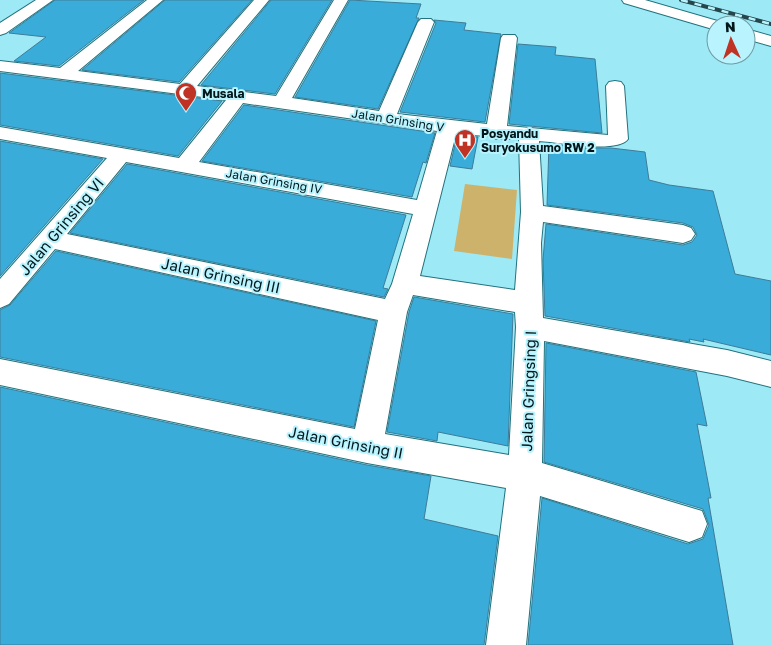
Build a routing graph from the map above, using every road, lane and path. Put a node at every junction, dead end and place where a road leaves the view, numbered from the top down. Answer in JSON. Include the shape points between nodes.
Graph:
{"nodes":[{"id":1,"x":46,"y":0,"type":"edge"},
{"id":2,"x":156,"y":0,"type":"edge"},
{"id":3,"x":262,"y":0,"type":"edge"},
{"id":4,"x":629,"y":0,"type":"edge"},
{"id":5,"x":340,"y":1,"type":"dead end"},
{"id":6,"x":0,"y":14,"type":"edge"},
{"id":7,"x":22,"y":16,"type":"junction"},
{"id":8,"x":426,"y":22,"type":"dead end"},
{"id":9,"x":706,"y":22,"type":"edge"},
{"id":10,"x":0,"y":30,"type":"edge"},
{"id":11,"x":756,"y":37,"type":"edge"},
{"id":12,"x":509,"y":38,"type":"dead end"},
{"id":13,"x":771,"y":41,"type":"edge"},
{"id":14,"x":0,"y":66,"type":"edge"},
{"id":15,"x":62,"y":75,"type":"junction"},
{"id":16,"x":616,"y":86,"type":"dead end"},
{"id":17,"x":184,"y":89,"type":"junction"},
{"id":18,"x":238,"y":97,"type":"junction"},
{"id":19,"x":281,"y":102,"type":"junction"},
{"id":20,"x":386,"y":118,"type":"junction"},
{"id":21,"x":448,"y":127,"type":"junction"},
{"id":22,"x":0,"y":133,"type":"edge"},
{"id":23,"x":496,"y":133,"type":"junction"},
{"id":24,"x":528,"y":135,"type":"junction"},
{"id":25,"x":121,"y":155,"type":"junction"},
{"id":26,"x":185,"y":165,"type":"junction"},
{"id":27,"x":426,"y":209,"type":"junction"},
{"id":28,"x":532,"y":212,"type":"junction"},
{"id":29,"x":683,"y":234,"type":"dead end"},
{"id":30,"x":49,"y":239,"type":"junction"},
{"id":31,"x":406,"y":284,"type":"junction"},
{"id":32,"x":0,"y":297,"type":"edge"},
{"id":33,"x":393,"y":312,"type":"junction"},
{"id":34,"x":529,"y":315,"type":"junction"},
{"id":35,"x":0,"y":372,"type":"edge"},
{"id":36,"x":771,"y":374,"type":"edge"},
{"id":37,"x":367,"y":447,"type":"junction"},
{"id":38,"x":525,"y":475,"type":"junction"},
{"id":39,"x":690,"y":524,"type":"dead end"},
{"id":40,"x":506,"y":645,"type":"edge"}],
"edges":[{"from":1,"to":7,"type":"street"},
{"from":2,"to":15,"type":"street"},
{"from":3,"to":17,"type":"street"},
{"from":4,"to":9,"type":"street"},
{"from":5,"to":19,"type":"street"},
{"from":6,"to":7,"type":"street"},
{"from":7,"to":10,"type":"street"},
{"from":8,"to":20,"type":"street"},
{"from":11,"to":13,"type":"street"},
{"from":12,"to":23,"type":"street"},
{"from":14,"to":15,"type":"street","name":"Jalan Grinsing V"},
{"from":15,"to":17,"type":"street","name":"Jalan Grinsing V"},
{"from":16,"to":24,"type":"street","name":"Jalan Grinsing V","via":[[618,140]]},
{"from":17,"to":18,"type":"street","name":"Jalan Grinsing V"},
{"from":18,"to":19,"type":"street","name":"Jalan Grinsing V"},
{"from":18,"to":26,"type":"street"},
{"from":19,"to":20,"type":"street","name":"Jalan Grinsing V"},
{"from":20,"to":21,"type":"street","name":"Jalan Grinsing V"},
{"from":21,"to":23,"type":"street","name":"Jalan Grinsing V"},
{"from":21,"to":27,"type":"street"},
{"from":22,"to":25,"type":"street","name":"Jalan Grinsing IV"},
{"from":23,"to":24,"type":"street","name":"Jalan Grinsing V"},
{"from":24,"to":28,"type":"street","name":"Jalan Gringsing I"},
{"from":25,"to":26,"type":"street","name":"Jalan Grinsing IV"},
{"from":25,"to":30,"type":"street","name":"Jalan Grinsing VI"},
{"from":26,"to":27,"type":"street","name":"Jalan Grinsing IV"},
{"from":27,"to":31,"type":"street"},
{"from":28,"to":29,"type":"street"},
{"from":28,"to":34,"type":"street","name":"Jalan Gringsing I","via":[[528,243]]},
{"from":30,"to":32,"type":"street","name":"Jalan Grinsing VI"},
{"from":30,"to":33,"type":"street","name":"Jalan Grinsing III"},
{"from":31,"to":33,"type":"street"},
{"from":31,"to":34,"type":"street"},
{"from":33,"to":37,"type":"street"},
{"from":34,"to":36,"type":"street"},
{"from":34,"to":38,"type":"street","name":"Jalan Gringsing I"},
{"from":35,"to":37,"type":"street","name":"Jalan Grinsing II"},
{"from":37,"to":38,"type":"street","name":"Jalan Grinsing II"},
{"from":38,"to":39,"type":"street","name":"Jalan Grinsing II"},
{"from":38,"to":40,"type":"street","name":"Jalan Gringsing I"}]}
